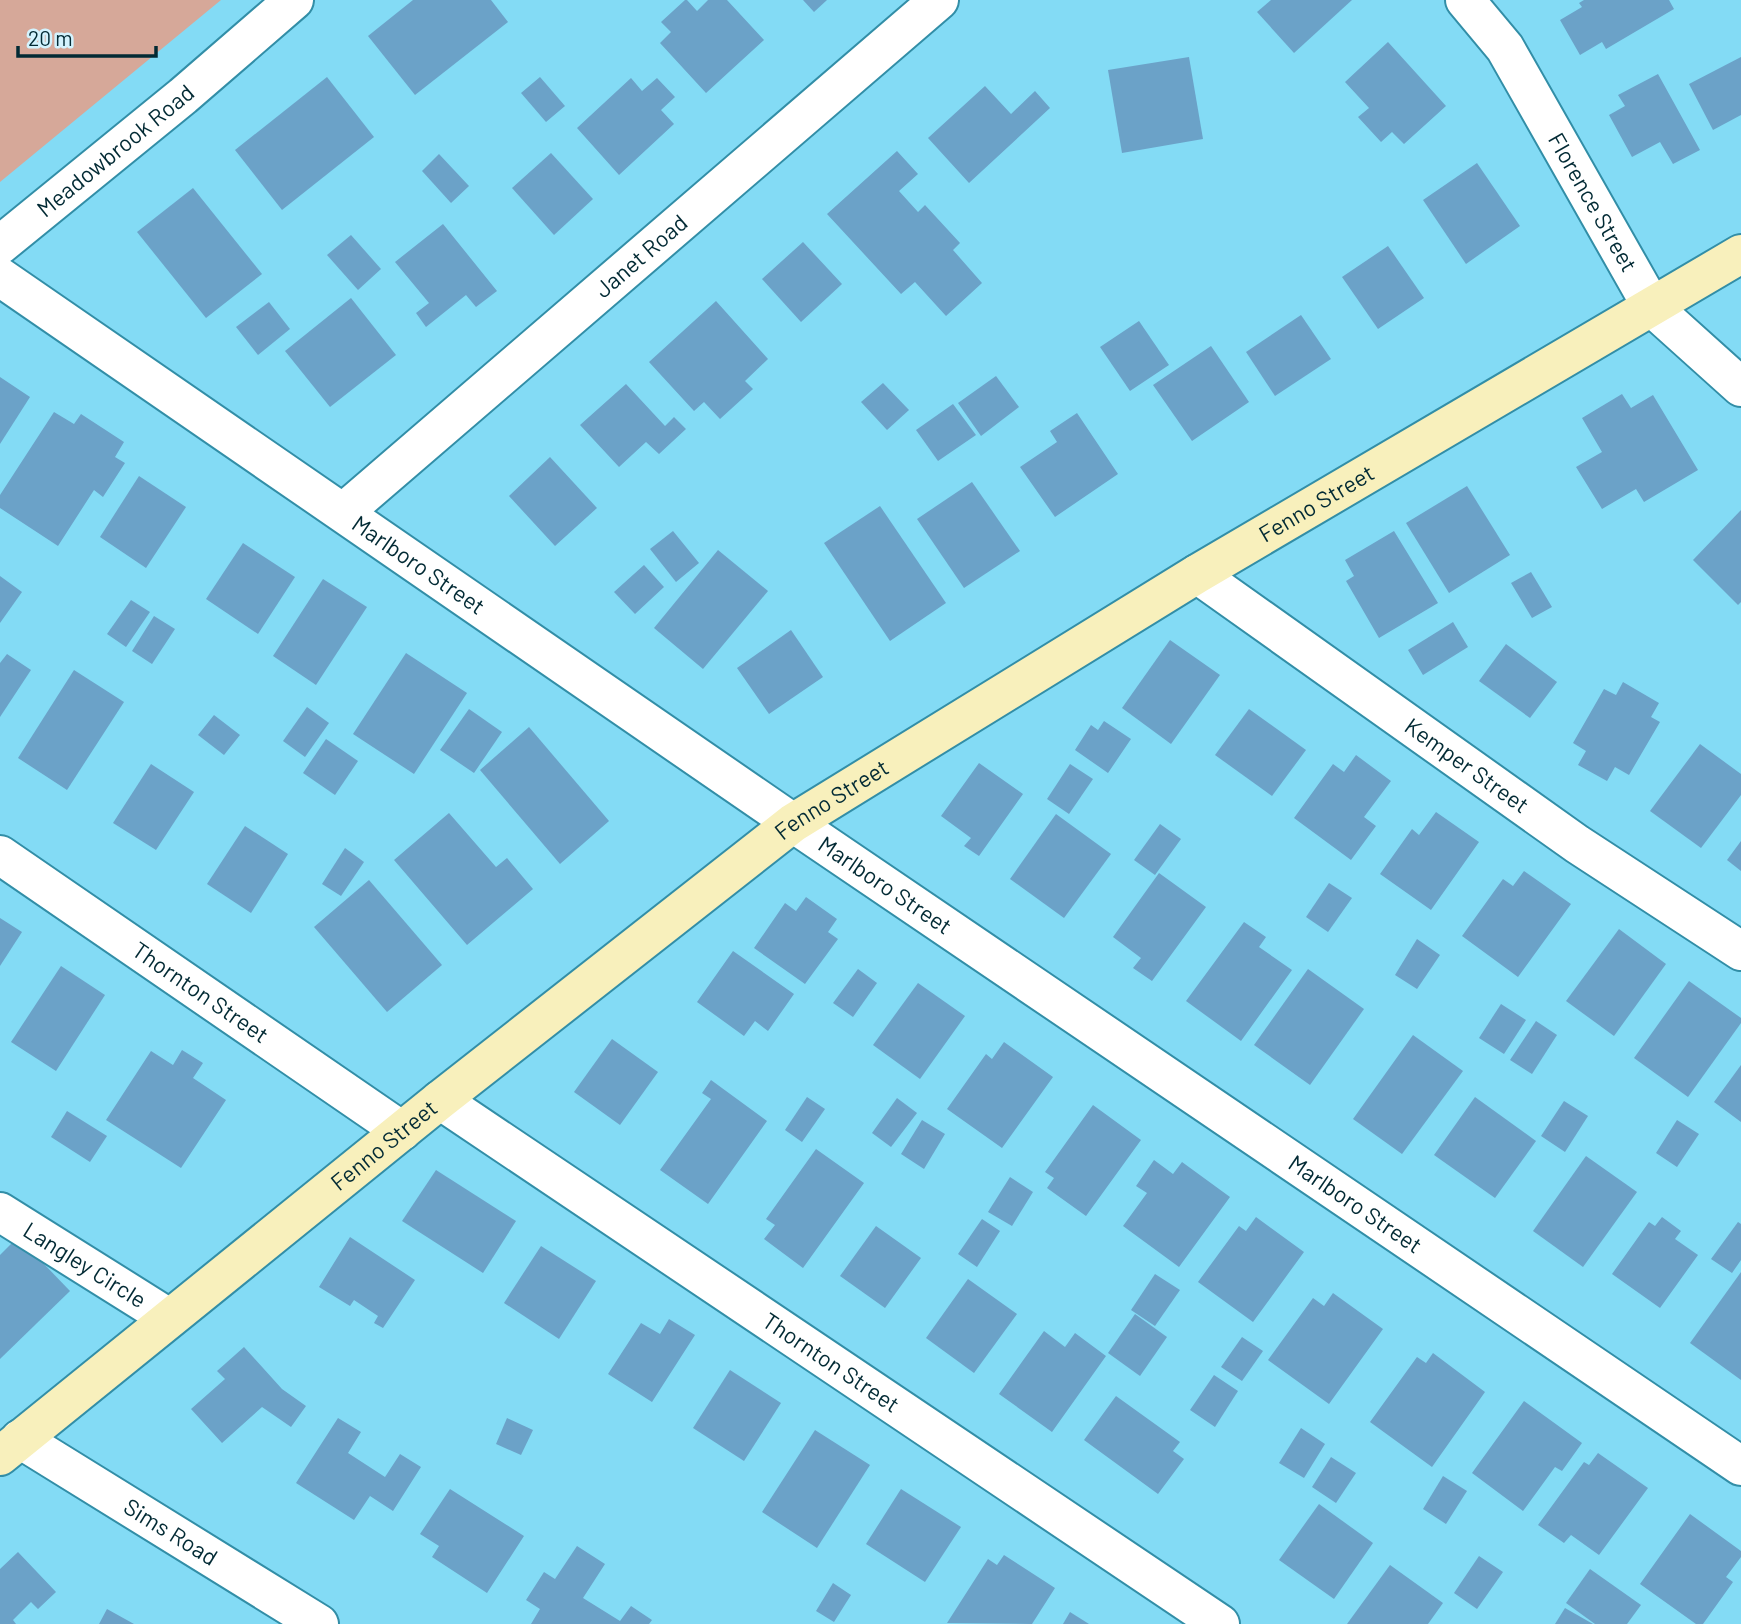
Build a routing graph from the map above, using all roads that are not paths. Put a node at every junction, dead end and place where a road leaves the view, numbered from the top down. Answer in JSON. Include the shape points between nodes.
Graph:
{"nodes":[{"id":1,"x":294,"y":0,"type":"edge"},
{"id":2,"x":940,"y":0,"type":"edge"},
{"id":3,"x":1465,"y":0,"type":"edge"},
{"id":4,"x":0,"y":244,"type":"edge"},
{"id":5,"x":1741,"y":254,"type":"edge"},
{"id":6,"x":0,"y":277,"type":"edge"},
{"id":7,"x":1652,"y":307,"type":"junction"},
{"id":8,"x":1741,"y":387,"type":"edge"},
{"id":9,"x":344,"y":512,"type":"junction"},
{"id":10,"x":1197,"y":574,"type":"junction"},
{"id":11,"x":793,"y":823,"type":"junction"},
{"id":12,"x":0,"y":855,"type":"edge"},
{"id":13,"x":1741,"y":951,"type":"edge"},
{"id":14,"x":440,"y":1100,"type":"junction"},
{"id":15,"x":402,"y":1131,"type":"junction"},
{"id":16,"x":0,"y":1212,"type":"edge"},
{"id":17,"x":169,"y":1318,"type":"junction"},
{"id":18,"x":10,"y":1448,"type":"edge"},
{"id":19,"x":1741,"y":1466,"type":"edge"},
{"id":20,"x":319,"y":1624,"type":"edge"},
{"id":21,"x":1220,"y":1624,"type":"edge"}],
"edges":[{"from":1,"to":4,"type":"street","name":"Meadowbrook Road"},
{"from":2,"to":9,"type":"street","name":"Janet Road"},
{"from":3,"to":7,"type":"street","name":"Florence Street","via":[[1505,48]]},
{"from":5,"to":7,"type":"street","name":"Fenno Street"},
{"from":6,"to":9,"type":"street","name":"Marlboro Street"},
{"from":7,"to":8,"type":"street","name":"Florence Street"},
{"from":7,"to":10,"type":"street","name":"Fenno Street"},
{"from":9,"to":11,"type":"street","name":"Marlboro Street"},
{"from":10,"to":11,"type":"street","name":"Fenno Street"},
{"from":10,"to":13,"type":"street","name":"Kemper Street","via":[[1577,844]]},
{"from":11,"to":14,"type":"street","name":"Fenno Street"},
{"from":11,"to":19,"type":"street","name":"Marlboro Street"},
{"from":12,"to":15,"type":"street","name":"Thornton Street"},
{"from":14,"to":15,"type":"street","name":"Fenno Street"},
{"from":14,"to":21,"type":"street","name":"Thornton Street"},
{"from":15,"to":17,"type":"street","name":"Fenno Street"},
{"from":16,"to":17,"type":"street","name":"Langley Circle"},
{"from":17,"to":18,"type":"street","name":"Fenno Street"},
{"from":18,"to":20,"type":"street","name":"Sims Road"}]}
